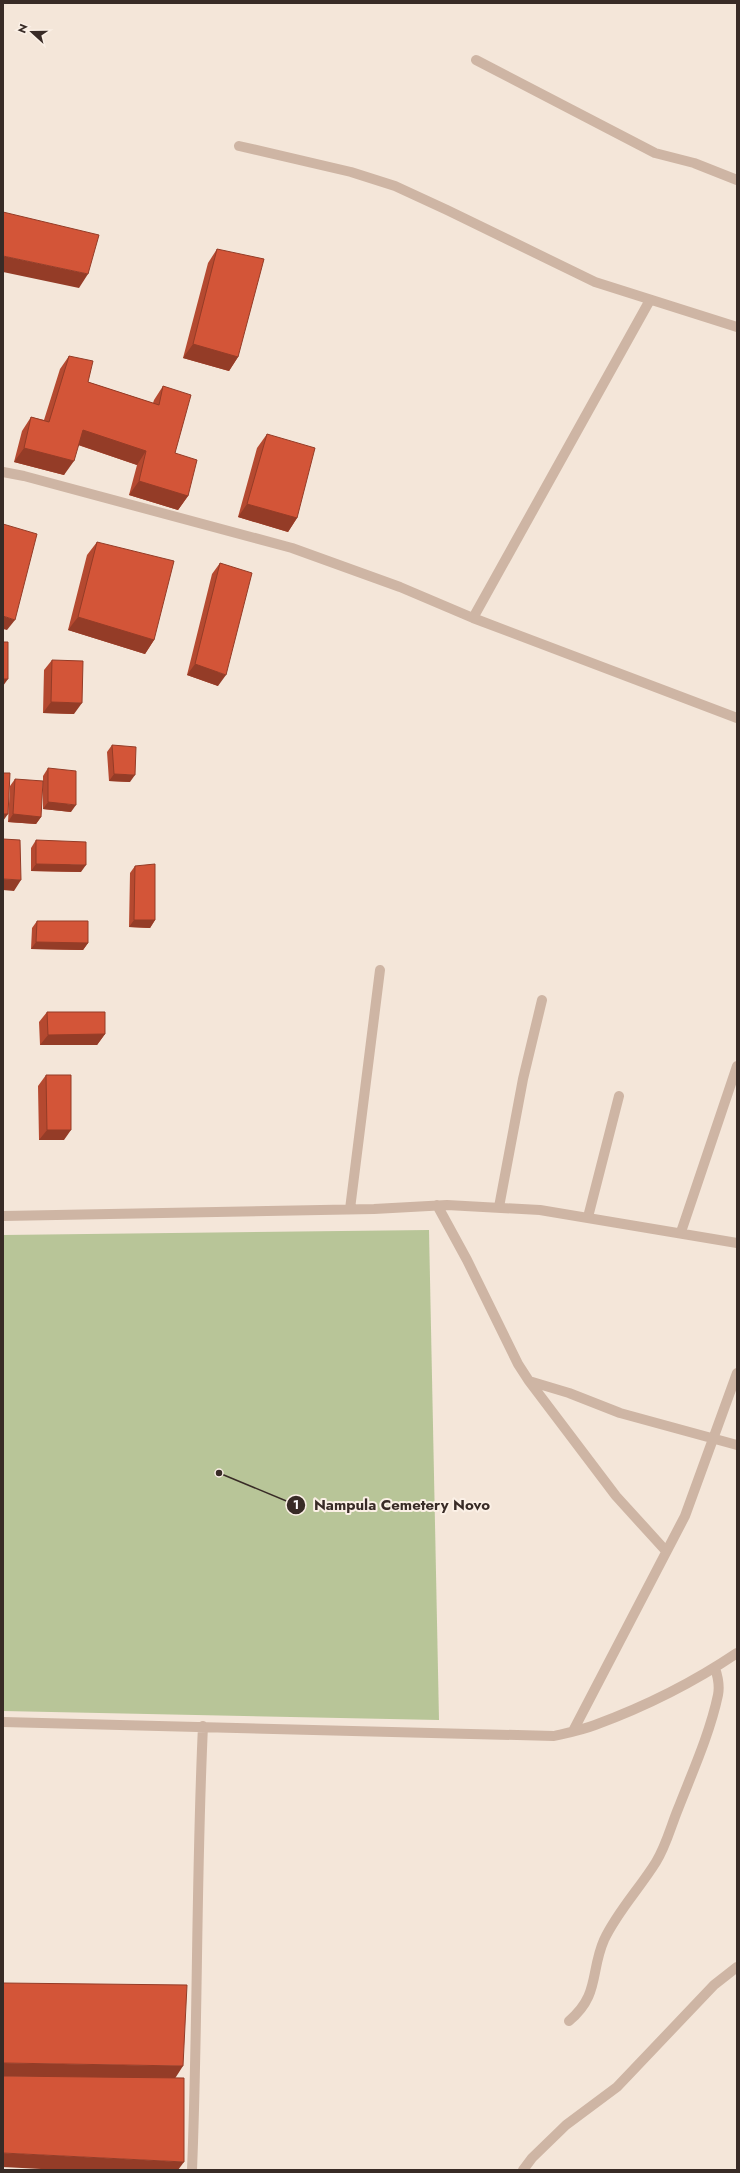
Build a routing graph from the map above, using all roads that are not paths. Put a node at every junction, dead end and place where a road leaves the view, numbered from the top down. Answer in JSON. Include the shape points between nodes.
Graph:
{"nodes":[{"id":1,"x":476,"y":60,"type":"dead end"},
{"id":2,"x":239,"y":146,"type":"dead end"},
{"id":3,"x":737,"y":180,"type":"edge"},
{"id":4,"x":650,"y":300,"type":"junction"},
{"id":5,"x":737,"y":327,"type":"edge"},
{"id":6,"x":3,"y":472,"type":"edge"},
{"id":7,"x":473,"y":618,"type":"junction"},
{"id":8,"x":737,"y":718,"type":"edge"},
{"id":9,"x":380,"y":970,"type":"dead end"},
{"id":10,"x":542,"y":1000,"type":"dead end"},
{"id":11,"x":737,"y":1066,"type":"edge"},
{"id":12,"x":619,"y":1096,"type":"dead end"},
{"id":13,"x":437,"y":1205,"type":"junction"},
{"id":14,"x":499,"y":1207,"type":"junction"},
{"id":15,"x":350,"y":1209,"type":"junction"},
{"id":16,"x":3,"y":1216,"type":"edge"},
{"id":17,"x":588,"y":1218,"type":"junction"},
{"id":18,"x":681,"y":1232,"type":"junction"},
{"id":19,"x":737,"y":1243,"type":"edge"},
{"id":20,"x":737,"y":1373,"type":"edge"},
{"id":21,"x":529,"y":1381,"type":"junction"},
{"id":22,"x":712,"y":1439,"type":"junction"},
{"id":23,"x":737,"y":1445,"type":"edge"},
{"id":24,"x":666,"y":1551,"type":"junction"},
{"id":25,"x":737,"y":1653,"type":"edge"},
{"id":26,"x":714,"y":1668,"type":"junction"},
{"id":27,"x":3,"y":1722,"type":"edge"},
{"id":28,"x":203,"y":1726,"type":"junction"},
{"id":29,"x":573,"y":1731,"type":"junction"},
{"id":30,"x":737,"y":1967,"type":"edge"},
{"id":31,"x":569,"y":2021,"type":"dead end"},
{"id":32,"x":192,"y":2170,"type":"edge"},
{"id":33,"x":523,"y":2170,"type":"edge"}],
"edges":[{"from":1,"to":3,"type":"street","via":[[655,153],[694,163]]},
{"from":2,"to":4,"type":"street","via":[[351,172],[395,186],[578,276]]},
{"from":4,"to":5,"type":"street"},
{"from":4,"to":7,"type":"street"},
{"from":6,"to":7,"type":"street","via":[[292,548]]},
{"from":7,"to":8,"type":"street"},
{"from":9,"to":15,"type":"street"},
{"from":10,"to":14,"type":"street","via":[[523,1079]]},
{"from":11,"to":18,"type":"street"},
{"from":12,"to":17,"type":"street"},
{"from":13,"to":14,"type":"street"},
{"from":13,"to":15,"type":"street"},
{"from":13,"to":21,"type":"street"},
{"from":14,"to":17,"type":"street","via":[[540,1210]]},
{"from":15,"to":16,"type":"street"},
{"from":17,"to":18,"type":"street"},
{"from":18,"to":19,"type":"street"},
{"from":20,"to":22,"type":"street"},
{"from":21,"to":22,"type":"street","via":[[620,1413]]},
{"from":21,"to":24,"type":"street","via":[[616,1496]]},
{"from":22,"to":23,"type":"street"},
{"from":22,"to":24,"type":"street","via":[[685,1516]]},
{"from":24,"to":29,"type":"street"},
{"from":25,"to":26,"type":"street"},
{"from":26,"to":29,"type":"street","via":[[651,1701],[594,1726]]},
{"from":26,"to":31,"type":"street","via":[[719,1680],[718,1694],[664,1844],[657,1861],[612,1926],[604,1942],[590,1996],[581,2011]]},
{"from":27,"to":28,"type":"street"},
{"from":28,"to":29,"type":"street","via":[[513,1736],[554,1736]]},
{"from":28,"to":32,"type":"street"},
{"from":30,"to":33,"type":"street","via":[[714,1985],[617,2087],[566,2125]]}]}
